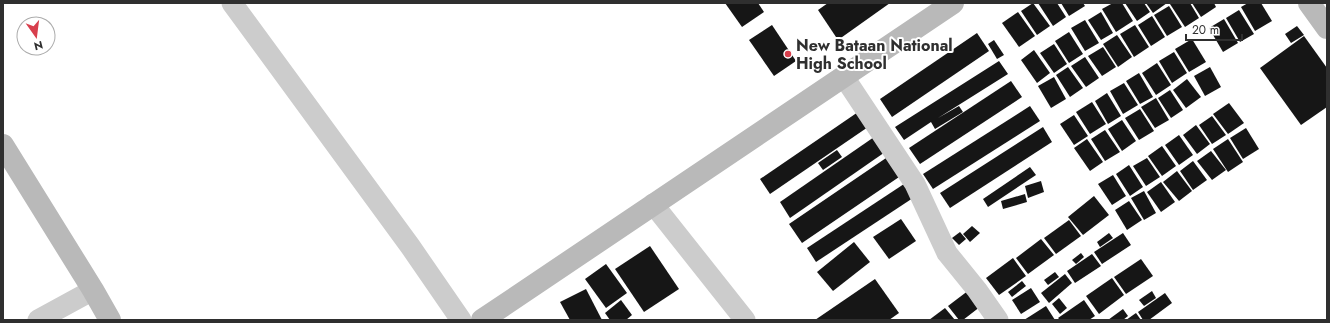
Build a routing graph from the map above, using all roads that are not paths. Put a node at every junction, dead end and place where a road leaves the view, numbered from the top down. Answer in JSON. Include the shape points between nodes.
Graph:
{"nodes":[{"id":1,"x":232,"y":3,"type":"edge"},
{"id":2,"x":953,"y":3,"type":"edge"},
{"id":3,"x":1309,"y":3,"type":"edge"},
{"id":4,"x":1327,"y":28,"type":"edge"},
{"id":5,"x":844,"y":77,"type":"junction"},
{"id":6,"x":3,"y":145,"type":"edge"},
{"id":7,"x":653,"y":204,"type":"junction"},
{"id":8,"x":94,"y":290,"type":"junction"},
{"id":9,"x":38,"y":320,"type":"edge"},
{"id":10,"x":110,"y":320,"type":"edge"},
{"id":11,"x":461,"y":320,"type":"edge"},
{"id":12,"x":482,"y":320,"type":"edge"},
{"id":13,"x":745,"y":320,"type":"edge"},
{"id":14,"x":998,"y":320,"type":"edge"}],
"edges":[{"from":1,"to":11,"type":"street"},
{"from":2,"to":5,"type":"street"},
{"from":3,"to":4,"type":"street"},
{"from":5,"to":7,"type":"street"},
{"from":5,"to":14,"type":"street","via":[[915,184],[947,253]]},
{"from":6,"to":8,"type":"street"},
{"from":7,"to":12,"type":"street"},
{"from":7,"to":13,"type":"street"},
{"from":8,"to":9,"type":"street"},
{"from":8,"to":10,"type":"street"}]}
